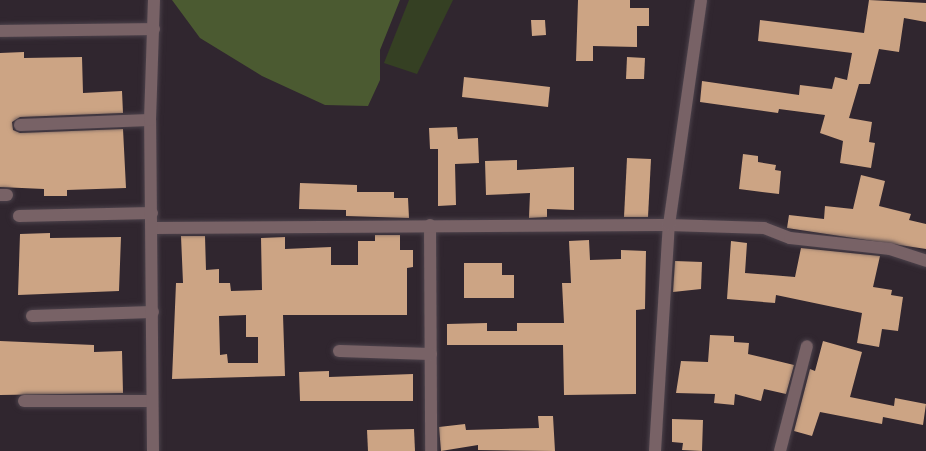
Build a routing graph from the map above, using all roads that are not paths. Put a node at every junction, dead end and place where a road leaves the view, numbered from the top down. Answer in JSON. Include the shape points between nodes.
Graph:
{"nodes":[{"id":1,"x":154,"y":0,"type":"edge"},
{"id":2,"x":701,"y":0,"type":"edge"},
{"id":3,"x":154,"y":28,"type":"junction"},
{"id":4,"x":0,"y":31,"type":"edge"},
{"id":5,"x":150,"y":120,"type":"junction"},
{"id":6,"x":20,"y":125,"type":"dead end"},
{"id":7,"x":152,"y":213,"type":"junction"},
{"id":8,"x":19,"y":216,"type":"dead end"},
{"id":9,"x":430,"y":225,"type":"junction"},
{"id":10,"x":669,"y":225,"type":"junction"},
{"id":11,"x":153,"y":228,"type":"junction"},
{"id":12,"x":926,"y":261,"type":"edge"},
{"id":13,"x":153,"y":312,"type":"junction"},
{"id":14,"x":32,"y":316,"type":"dead end"},
{"id":15,"x":807,"y":346,"type":"dead end"},
{"id":16,"x":339,"y":351,"type":"dead end"},
{"id":17,"x":431,"y":354,"type":"junction"},
{"id":18,"x":24,"y":401,"type":"dead end"},
{"id":19,"x":152,"y":401,"type":"junction"},
{"id":20,"x":153,"y":451,"type":"edge"},
{"id":21,"x":431,"y":451,"type":"edge"},
{"id":22,"x":655,"y":451,"type":"edge"},
{"id":23,"x":780,"y":451,"type":"edge"}],
"edges":[{"from":1,"to":3,"type":"street"},
{"from":2,"to":10,"type":"street"},
{"from":3,"to":4,"type":"street"},
{"from":3,"to":5,"type":"street"},
{"from":5,"to":6,"type":"street"},
{"from":5,"to":7,"type":"street"},
{"from":7,"to":8,"type":"street"},
{"from":7,"to":11,"type":"street"},
{"from":9,"to":10,"type":"street"},
{"from":9,"to":11,"type":"street"},
{"from":9,"to":17,"type":"street"},
{"from":10,"to":12,"type":"street","via":[[764,228],[790,238],[890,249]]},
{"from":10,"to":22,"type":"street"},
{"from":11,"to":13,"type":"street"},
{"from":13,"to":14,"type":"street"},
{"from":13,"to":19,"type":"street"},
{"from":15,"to":23,"type":"street"},
{"from":16,"to":17,"type":"street"},
{"from":17,"to":21,"type":"street"},
{"from":18,"to":19,"type":"street"},
{"from":19,"to":20,"type":"street"}]}
